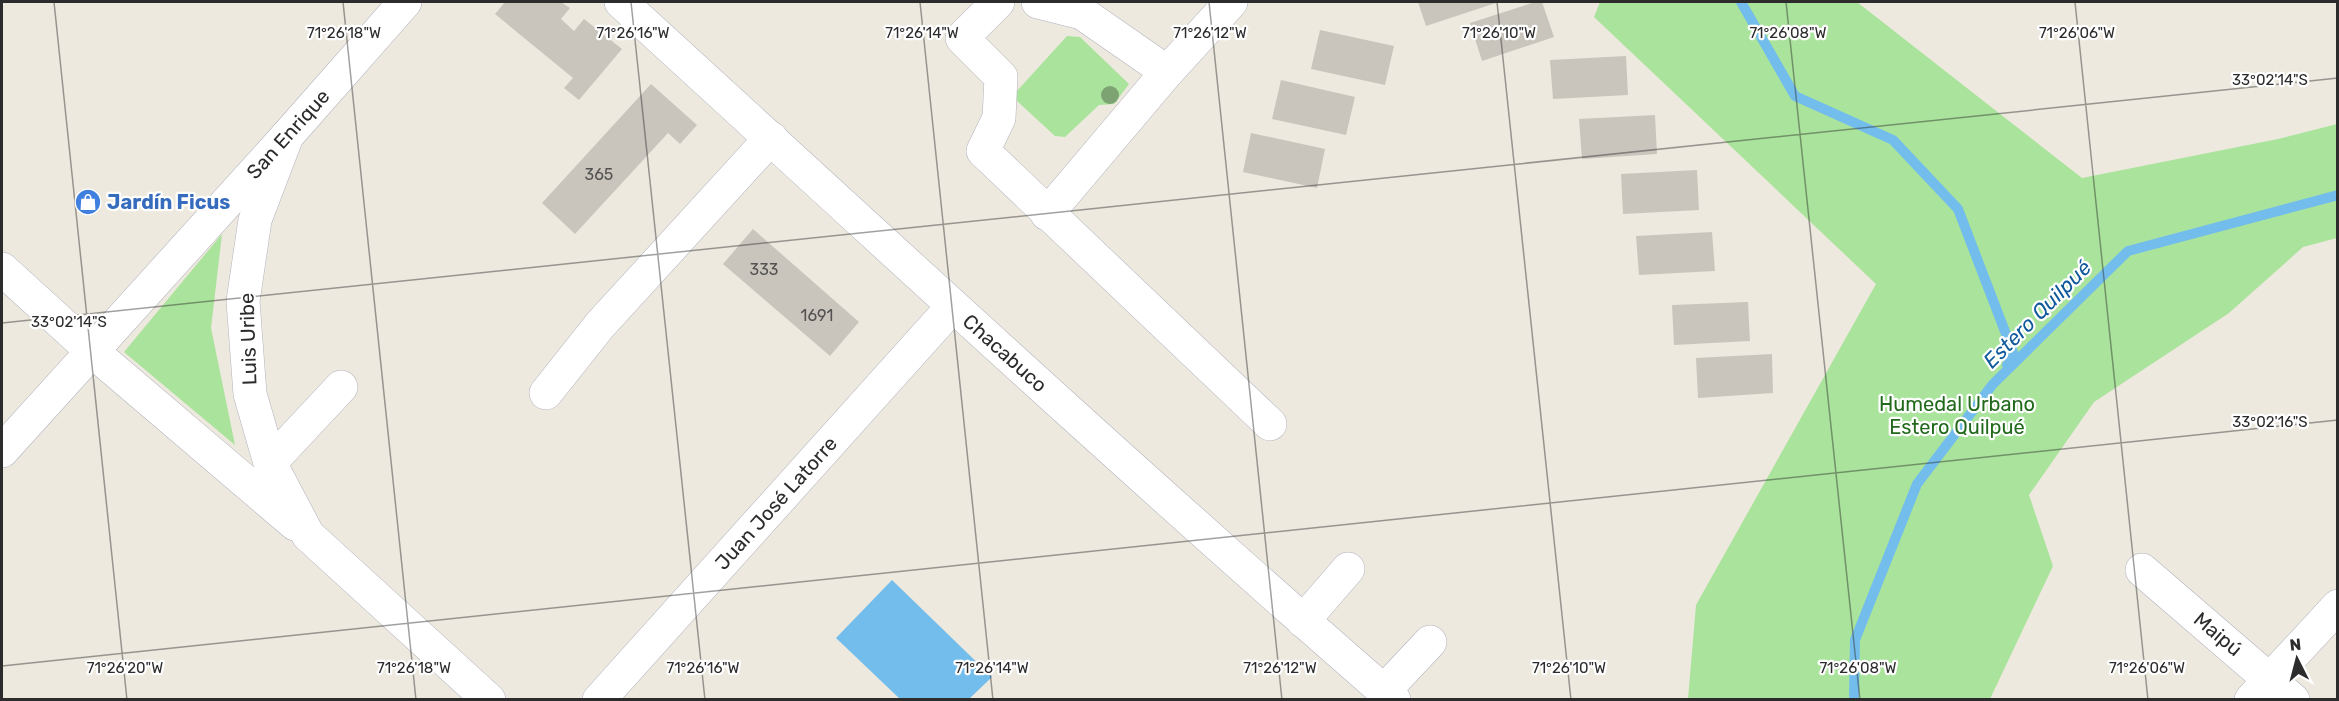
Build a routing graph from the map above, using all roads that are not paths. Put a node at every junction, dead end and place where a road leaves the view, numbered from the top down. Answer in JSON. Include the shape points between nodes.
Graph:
{"nodes":[{"id":1,"x":405,"y":2,"type":"edge"},
{"id":2,"x":621,"y":2,"type":"edge"},
{"id":3,"x":998,"y":2,"type":"edge"},
{"id":4,"x":1038,"y":2,"type":"edge"},
{"id":5,"x":1231,"y":2,"type":"edge"},
{"id":6,"x":1167,"y":72,"type":"junction"},
{"id":7,"x":287,"y":136,"type":"junction"},
{"id":8,"x":771,"y":138,"type":"junction"},
{"id":9,"x":1047,"y":214,"type":"junction"},
{"id":10,"x":2,"y":269,"type":"edge"},
{"id":11,"x":953,"y":306,"type":"junction"},
{"id":12,"x":92,"y":351,"type":"junction"},
{"id":13,"x":341,"y":387,"type":"dead end"},
{"id":14,"x":546,"y":393,"type":"dead end"},
{"id":15,"x":1270,"y":424,"type":"dead end"},
{"id":16,"x":2,"y":451,"type":"edge"},
{"id":17,"x":270,"y":463,"type":"junction"},
{"id":18,"x":308,"y":535,"type":"junction"},
{"id":19,"x":1348,"y":569,"type":"dead end"},
{"id":20,"x":2142,"y":570,"type":"dead end"},
{"id":21,"x":2337,"y":606,"type":"edge"},
{"id":22,"x":1303,"y":621,"type":"junction"},
{"id":23,"x":1430,"y":642,"type":"dead end"},
{"id":24,"x":2272,"y":693,"type":"edge"},
{"id":25,"x":1389,"y":695,"type":"edge"},
{"id":26,"x":489,"y":699,"type":"edge"},
{"id":27,"x":599,"y":699,"type":"edge"}],
"edges":[{"from":1,"to":7,"type":"street","name":"San Enrique"},
{"from":2,"to":8,"type":"street","name":"Chacabuco"},
{"from":3,"to":9,"type":"street","via":[[962,38],[1001,77],[999,118],[983,151]]},
{"from":4,"to":6,"type":"street","via":[[1082,12]]},
{"from":5,"to":6,"type":"street"},
{"from":6,"to":9,"type":"street"},
{"from":7,"to":12,"type":"street","name":"San Enrique"},
{"from":7,"to":17,"type":"street","name":"Luis Uribe","via":[[255,220],[243,301],[250,394]]},
{"from":8,"to":11,"type":"street","name":"Chacabuco"},
{"from":8,"to":14,"type":"street","via":[[600,325]]},
{"from":9,"to":15,"type":"street"},
{"from":10,"to":12,"type":"street","name":"Luis Uribe"},
{"from":11,"to":22,"type":"street","name":"Chacabuco"},
{"from":11,"to":27,"type":"street","name":"Juan José Latorre"},
{"from":12,"to":16,"type":"street","name":"San Enrique"},
{"from":12,"to":18,"type":"street","name":"Luis Uribe"},
{"from":13,"to":17,"type":"street"},
{"from":17,"to":18,"type":"street","name":"Luis Uribe"},
{"from":18,"to":26,"type":"street","name":"Luis Uribe"},
{"from":19,"to":22,"type":"street"},
{"from":20,"to":24,"type":"street","name":"Maipú"},
{"from":21,"to":24,"type":"street"},
{"from":22,"to":25,"type":"street","name":"Chacabuco"},
{"from":23,"to":25,"type":"street"}]}
